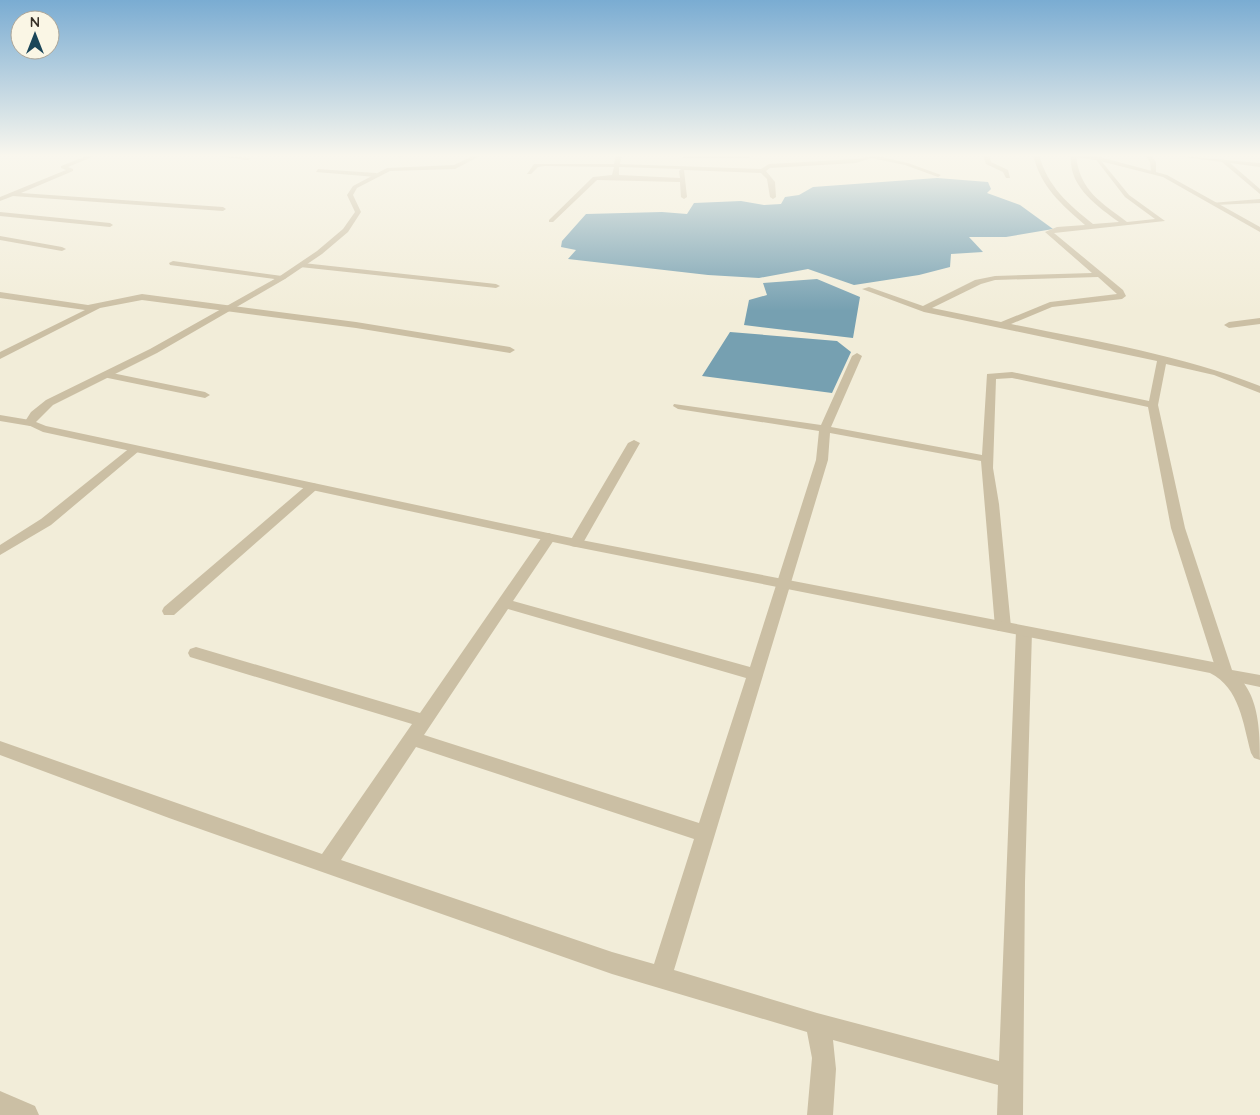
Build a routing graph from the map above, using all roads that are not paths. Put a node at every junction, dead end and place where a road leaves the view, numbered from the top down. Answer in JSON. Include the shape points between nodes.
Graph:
{"nodes":[{"id":1,"x":195,"y":207,"type":"edge"},
{"id":2,"x":357,"y":207,"type":"edge"},
{"id":3,"x":566,"y":207,"type":"edge"},
{"id":4,"x":1068,"y":207,"type":"edge"},
{"id":5,"x":1105,"y":207,"type":"edge"},
{"id":6,"x":1142,"y":207,"type":"edge"},
{"id":7,"x":1221,"y":207,"type":"edge"},
{"id":8,"x":223,"y":209,"type":"dead end"},
{"id":9,"x":0,"y":214,"type":"edge"},
{"id":10,"x":552,"y":221,"type":"dead end"},
{"id":11,"x":1126,"y":224,"type":"junction"},
{"id":12,"x":110,"y":225,"type":"dead end"},
{"id":13,"x":1092,"y":227,"type":"junction"},
{"id":14,"x":1260,"y":230,"type":"edge"},
{"id":15,"x":0,"y":238,"type":"edge"},
{"id":16,"x":62,"y":249,"type":"dead end"},
{"id":17,"x":173,"y":262,"type":"dead end"},
{"id":18,"x":302,"y":265,"type":"junction"},
{"id":19,"x":1099,"y":275,"type":"junction"},
{"id":20,"x":282,"y":278,"type":"junction"},
{"id":21,"x":496,"y":286,"type":"dead end"},
{"id":22,"x":866,"y":289,"type":"dead end"},
{"id":23,"x":0,"y":295,"type":"edge"},
{"id":24,"x":99,"y":307,"type":"junction"},
{"id":25,"x":227,"y":310,"type":"junction"},
{"id":26,"x":924,"y":310,"type":"junction"},
{"id":27,"x":1260,"y":322,"type":"edge"},
{"id":28,"x":1002,"y":325,"type":"junction"},
{"id":29,"x":1229,"y":326,"type":"dead end"},
{"id":30,"x":510,"y":350,"type":"dead end"},
{"id":31,"x":0,"y":356,"type":"edge"},
{"id":32,"x":857,"y":356,"type":"dead end"},
{"id":33,"x":1162,"y":360,"type":"junction"},
{"id":34,"x":107,"y":375,"type":"junction"},
{"id":35,"x":1257,"y":387,"type":"edge"},
{"id":36,"x":204,"y":395,"type":"dead end"},
{"id":37,"x":1153,"y":405,"type":"junction"},
{"id":38,"x":678,"y":406,"type":"dead end"},
{"id":39,"x":0,"y":418,"type":"edge"},
{"id":40,"x":30,"y":423,"type":"junction"},
{"id":41,"x":825,"y":429,"type":"junction"},
{"id":42,"x":634,"y":443,"type":"dead end"},
{"id":43,"x":134,"y":449,"type":"junction"},
{"id":44,"x":987,"y":459,"type":"junction"},
{"id":45,"x":312,"y":487,"type":"junction"},
{"id":46,"x":549,"y":537,"type":"junction"},
{"id":47,"x":576,"y":543,"type":"junction"},
{"id":48,"x":0,"y":551,"type":"edge"},
{"id":49,"x":782,"y":584,"type":"junction"},
{"id":50,"x":504,"y":603,"type":"junction"},
{"id":51,"x":169,"y":611,"type":"dead end"},
{"id":52,"x":1003,"y":627,"type":"junction"},
{"id":53,"x":1024,"y":632,"type":"junction"},
{"id":54,"x":196,"y":652,"type":"dead end"},
{"id":55,"x":754,"y":674,"type":"junction"},
{"id":56,"x":1227,"y":674,"type":"junction"},
{"id":57,"x":1260,"y":681,"type":"edge"},
{"id":58,"x":424,"y":721,"type":"junction"},
{"id":59,"x":412,"y":738,"type":"junction"},
{"id":60,"x":0,"y":748,"type":"edge"},
{"id":61,"x":1260,"y":753,"type":"edge"},
{"id":62,"x":705,"y":834,"type":"junction"},
{"id":63,"x":326,"y":865,"type":"junction"},
{"id":64,"x":661,"y":978,"type":"junction"},
{"id":65,"x":816,"y":1024,"type":"junction"},
{"id":66,"x":1010,"y":1076,"type":"junction"},
{"id":67,"x":0,"y":1103,"type":"edge"},
{"id":68,"x":26,"y":1115,"type":"edge"},
{"id":69,"x":820,"y":1115,"type":"edge"},
{"id":70,"x":1010,"y":1115,"type":"edge"}],
"edges":[{"from":1,"to":8,"type":"street"},
{"from":2,"to":18,"type":"street","via":[[358,214],[345,230]]},
{"from":3,"to":10,"type":"street"},
{"from":4,"to":13,"type":"street"},
{"from":5,"to":11,"type":"street"},
{"from":6,"to":11,"type":"street","via":[[1162,221]]},
{"from":7,"to":14,"type":"street"},
{"from":9,"to":12,"type":"street"},
{"from":11,"to":13,"type":"street"},
{"from":13,"to":19,"type":"street","via":[[1049,232]]},
{"from":15,"to":16,"type":"street"},
{"from":17,"to":20,"type":"street"},
{"from":18,"to":20,"type":"street"},
{"from":18,"to":21,"type":"street"},
{"from":19,"to":26,"type":"street","via":[[994,278],[978,282]]},
{"from":19,"to":28,"type":"street","via":[[1122,296],[1050,305]]},
{"from":20,"to":25,"type":"street"},
{"from":22,"to":26,"type":"street"},
{"from":23,"to":24,"type":"street"},
{"from":24,"to":25,"type":"street","via":[[134,297]]},
{"from":24,"to":31,"type":"street"},
{"from":25,"to":30,"type":"street"},
{"from":25,"to":34,"type":"street"},
{"from":26,"to":28,"type":"street"},
{"from":27,"to":29,"type":"street"},
{"from":28,"to":33,"type":"street"},
{"from":32,"to":41,"type":"street"},
{"from":33,"to":35,"type":"street","via":[[1217,373]]},
{"from":33,"to":37,"type":"street"},
{"from":34,"to":36,"type":"street"},
{"from":34,"to":40,"type":"street","via":[[52,401],[34,413]]},
{"from":37,"to":44,"type":"street","via":[[1012,375],[992,376]]},
{"from":37,"to":56,"type":"street","via":[[1178,528]]},
{"from":38,"to":41,"type":"street"},
{"from":39,"to":40,"type":"street"},
{"from":40,"to":43,"type":"street"},
{"from":41,"to":44,"type":"street"},
{"from":41,"to":49,"type":"street","via":[[822,460]]},
{"from":42,"to":47,"type":"street"},
{"from":43,"to":45,"type":"street"},
{"from":43,"to":48,"type":"street","via":[[46,522]]},
{"from":44,"to":52,"type":"street"},
{"from":45,"to":46,"type":"street"},
{"from":45,"to":51,"type":"street"},
{"from":46,"to":47,"type":"street"},
{"from":46,"to":50,"type":"street"},
{"from":47,"to":49,"type":"street"},
{"from":49,"to":52,"type":"street"},
{"from":49,"to":55,"type":"street"},
{"from":50,"to":55,"type":"street"},
{"from":50,"to":58,"type":"street"},
{"from":52,"to":53,"type":"street"},
{"from":53,"to":56,"type":"street","via":[[1189,662]]},
{"from":53,"to":66,"type":"street"},
{"from":54,"to":58,"type":"street"},
{"from":55,"to":62,"type":"street"},
{"from":56,"to":57,"type":"street"},
{"from":56,"to":61,"type":"street","via":[[1242,693]]},
{"from":58,"to":59,"type":"street"},
{"from":59,"to":62,"type":"street"},
{"from":59,"to":63,"type":"street"},
{"from":60,"to":63,"type":"street"},
{"from":62,"to":64,"type":"street"},
{"from":63,"to":64,"type":"street"},
{"from":64,"to":65,"type":"street"},
{"from":65,"to":66,"type":"street"},
{"from":65,"to":69,"type":"street","via":[[822,1039],[824,1060]]},
{"from":66,"to":70,"type":"street"},
{"from":67,"to":68,"type":"street"}]}
